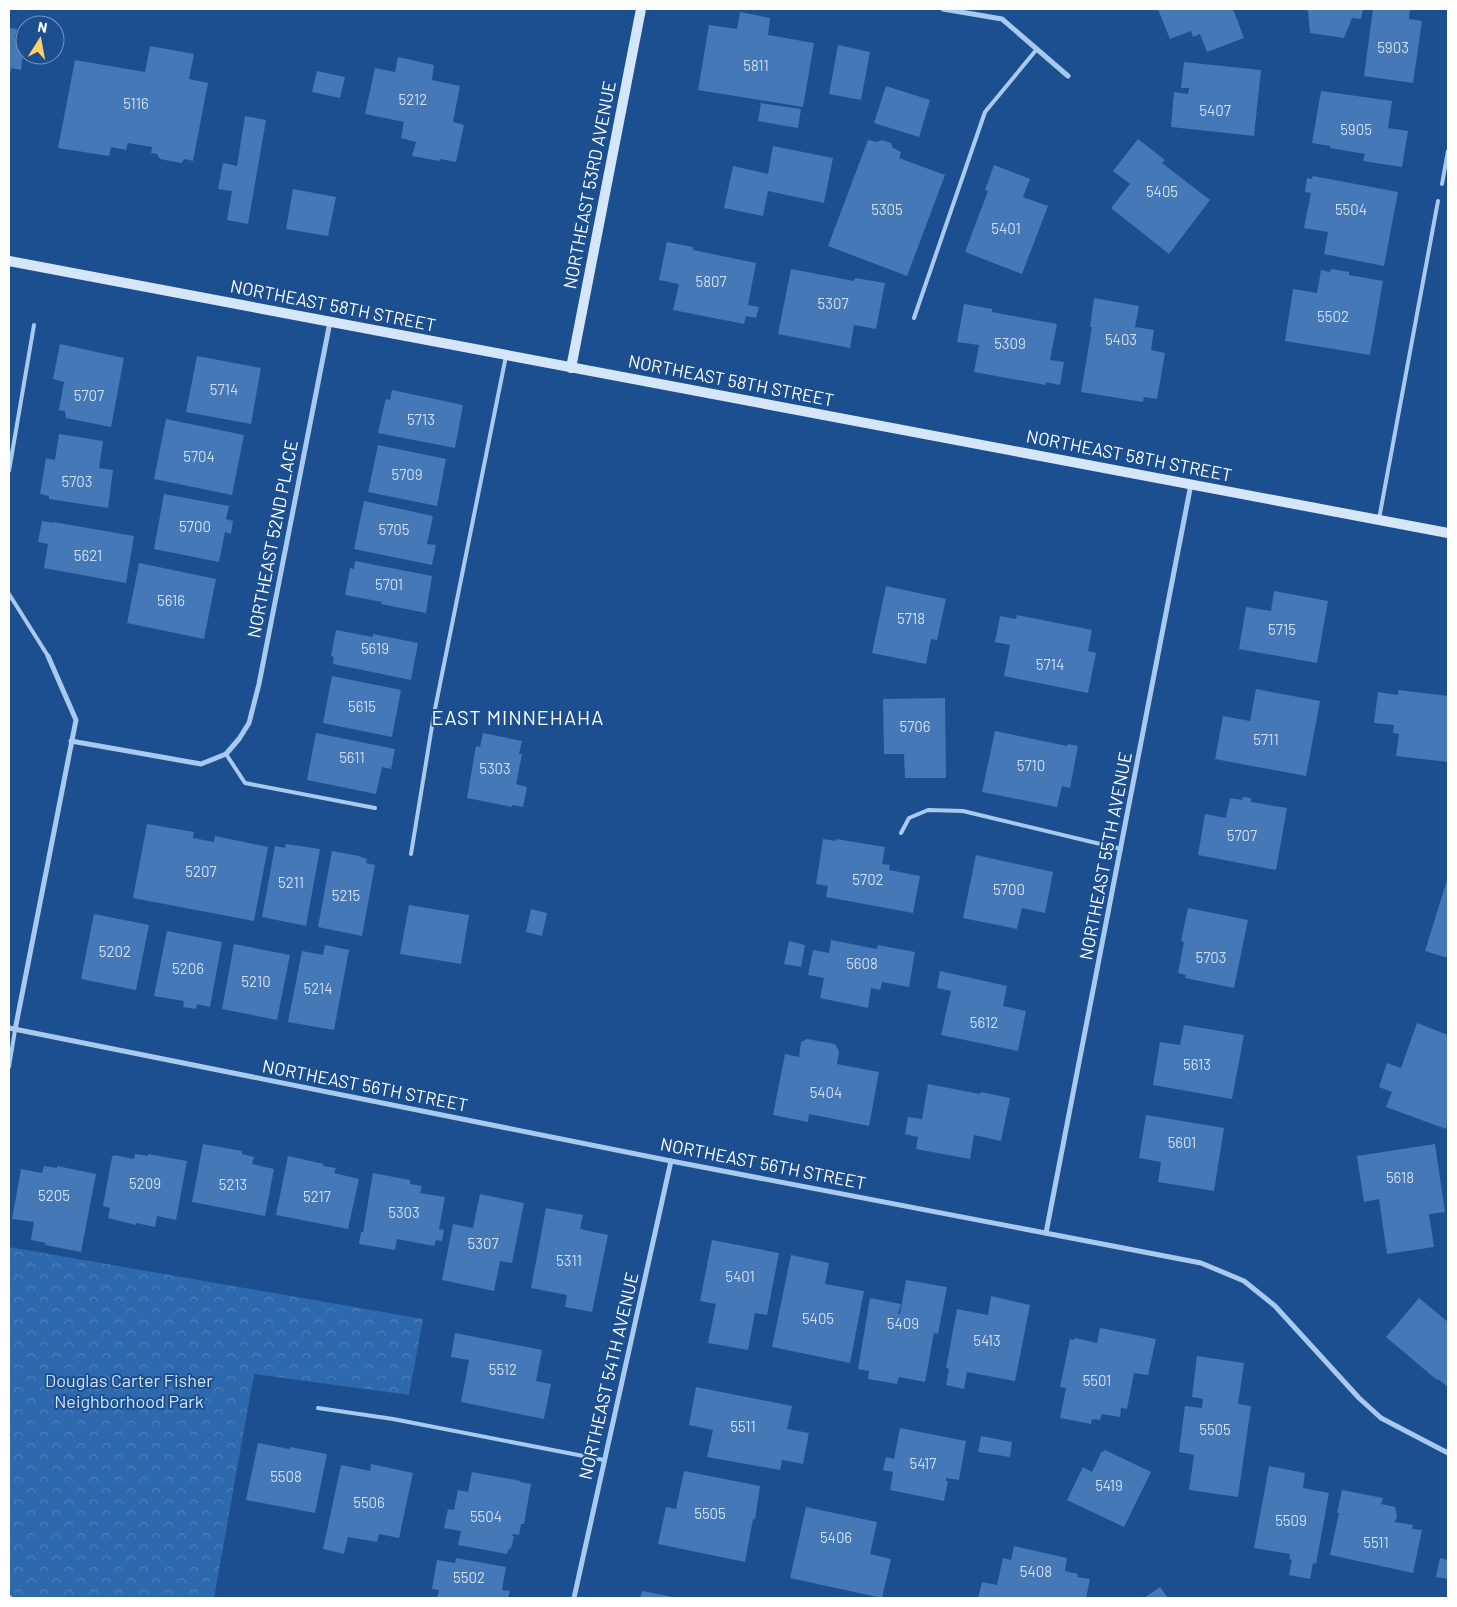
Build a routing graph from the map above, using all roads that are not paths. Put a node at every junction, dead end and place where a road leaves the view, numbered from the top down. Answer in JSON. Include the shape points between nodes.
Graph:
{"nodes":[{"id":1,"x":641,"y":9,"type":"edge"},
{"id":2,"x":942,"y":9,"type":"edge"},
{"id":3,"x":1037,"y":49,"type":"junction"},
{"id":4,"x":1068,"y":76,"type":"dead end"},
{"id":5,"x":1448,"y":152,"type":"edge"},
{"id":6,"x":1442,"y":184,"type":"dead end"},
{"id":7,"x":1438,"y":201,"type":"dead end"},
{"id":8,"x":9,"y":261,"type":"edge"},
{"id":9,"x":914,"y":318,"type":"dead end"},
{"id":10,"x":330,"y":322,"type":"junction"},
{"id":11,"x":34,"y":326,"type":"dead end"},
{"id":12,"x":506,"y":356,"type":"junction"},
{"id":13,"x":570,"y":368,"type":"junction"},
{"id":14,"x":9,"y":471,"type":"edge"},
{"id":15,"x":1191,"y":484,"type":"junction"},
{"id":16,"x":1379,"y":519,"type":"junction"},
{"id":17,"x":1448,"y":532,"type":"edge"},
{"id":18,"x":9,"y":594,"type":"edge"},
{"id":19,"x":48,"y":656,"type":"joint"},
{"id":20,"x":71,"y":741,"type":"junction"},
{"id":21,"x":226,"y":754,"type":"junction"},
{"id":22,"x":375,"y":808,"type":"dead end"},
{"id":23,"x":901,"y":833,"type":"dead end"},
{"id":24,"x":1121,"y":849,"type":"junction"},
{"id":25,"x":411,"y":854,"type":"dead end"},
{"id":26,"x":9,"y":1028,"type":"edge"},
{"id":27,"x":15,"y":1030,"type":"junction"},
{"id":28,"x":9,"y":1067,"type":"edge"},
{"id":29,"x":671,"y":1161,"type":"junction"},
{"id":30,"x":1046,"y":1232,"type":"junction"},
{"id":31,"x":318,"y":1408,"type":"dead end"},
{"id":32,"x":1448,"y":1453,"type":"edge"},
{"id":33,"x":604,"y":1460,"type":"junction"},
{"id":34,"x":574,"y":1598,"type":"edge"}],
"edges":[{"from":1,"to":13,"type":"street","name":"NORTHEAST 53RD AVENUE"},
{"from":2,"to":3,"type":"street","via":[[1002,19]]},
{"from":3,"to":4,"type":"street"},
{"from":3,"to":9,"type":"lane","via":[[985,112]]},
{"from":5,"to":6,"type":"lane"},
{"from":7,"to":16,"type":"lane"},
{"from":8,"to":10,"type":"street","name":"NORTHEAST 58TH STREET"},
{"from":10,"to":12,"type":"street","name":"NORTHEAST 58TH STREET"},
{"from":10,"to":21,"type":"street","name":"NORTHEAST 52ND PLACE","via":[[257,692],[249,723]]},
{"from":11,"to":14,"type":"lane"},
{"from":12,"to":13,"type":"street","name":"NORTHEAST 58TH STREET"},
{"from":12,"to":25,"type":"lane","via":[[434,714]]},
{"from":13,"to":15,"type":"street","name":"NORTHEAST 58TH STREET"},
{"from":15,"to":16,"type":"street","name":"NORTHEAST 58TH STREET"},
{"from":15,"to":24,"type":"street","name":"NORTHEAST 55TH AVENUE"},
{"from":16,"to":17,"type":"street","name":"NORTHEAST 58TH STREET"},
{"from":18,"to":19,"type":"lane"},
{"from":19,"to":20,"type":"street","via":[[76,720]]},
{"from":20,"to":21,"type":"street","via":[[201,764]]},
{"from":20,"to":27,"type":"street"},
{"from":21,"to":22,"type":"lane","via":[[245,783]]},
{"from":23,"to":24,"type":"lane","via":[[909,818],[928,810],[963,811]]},
{"from":24,"to":30,"type":"street","name":"NORTHEAST 55TH AVENUE"},
{"from":26,"to":27,"type":"street","name":"NORTHEAST 56TH STREET"},
{"from":27,"to":28,"type":"lane"},
{"from":27,"to":29,"type":"street","name":"NORTHEAST 56TH STREET"},
{"from":29,"to":30,"type":"street","name":"NORTHEAST 56TH STREET"},
{"from":29,"to":33,"type":"street","name":"NORTHEAST 54TH AVENUE"},
{"from":30,"to":32,"type":"street","name":"NORTHEAST 56TH STREET","via":[[1201,1263],[1244,1281],[1274,1306],[1381,1418]]},
{"from":31,"to":33,"type":"lane","via":[[393,1419]]},
{"from":33,"to":34,"type":"street","name":"NORTHEAST 54TH AVENUE"}]}
